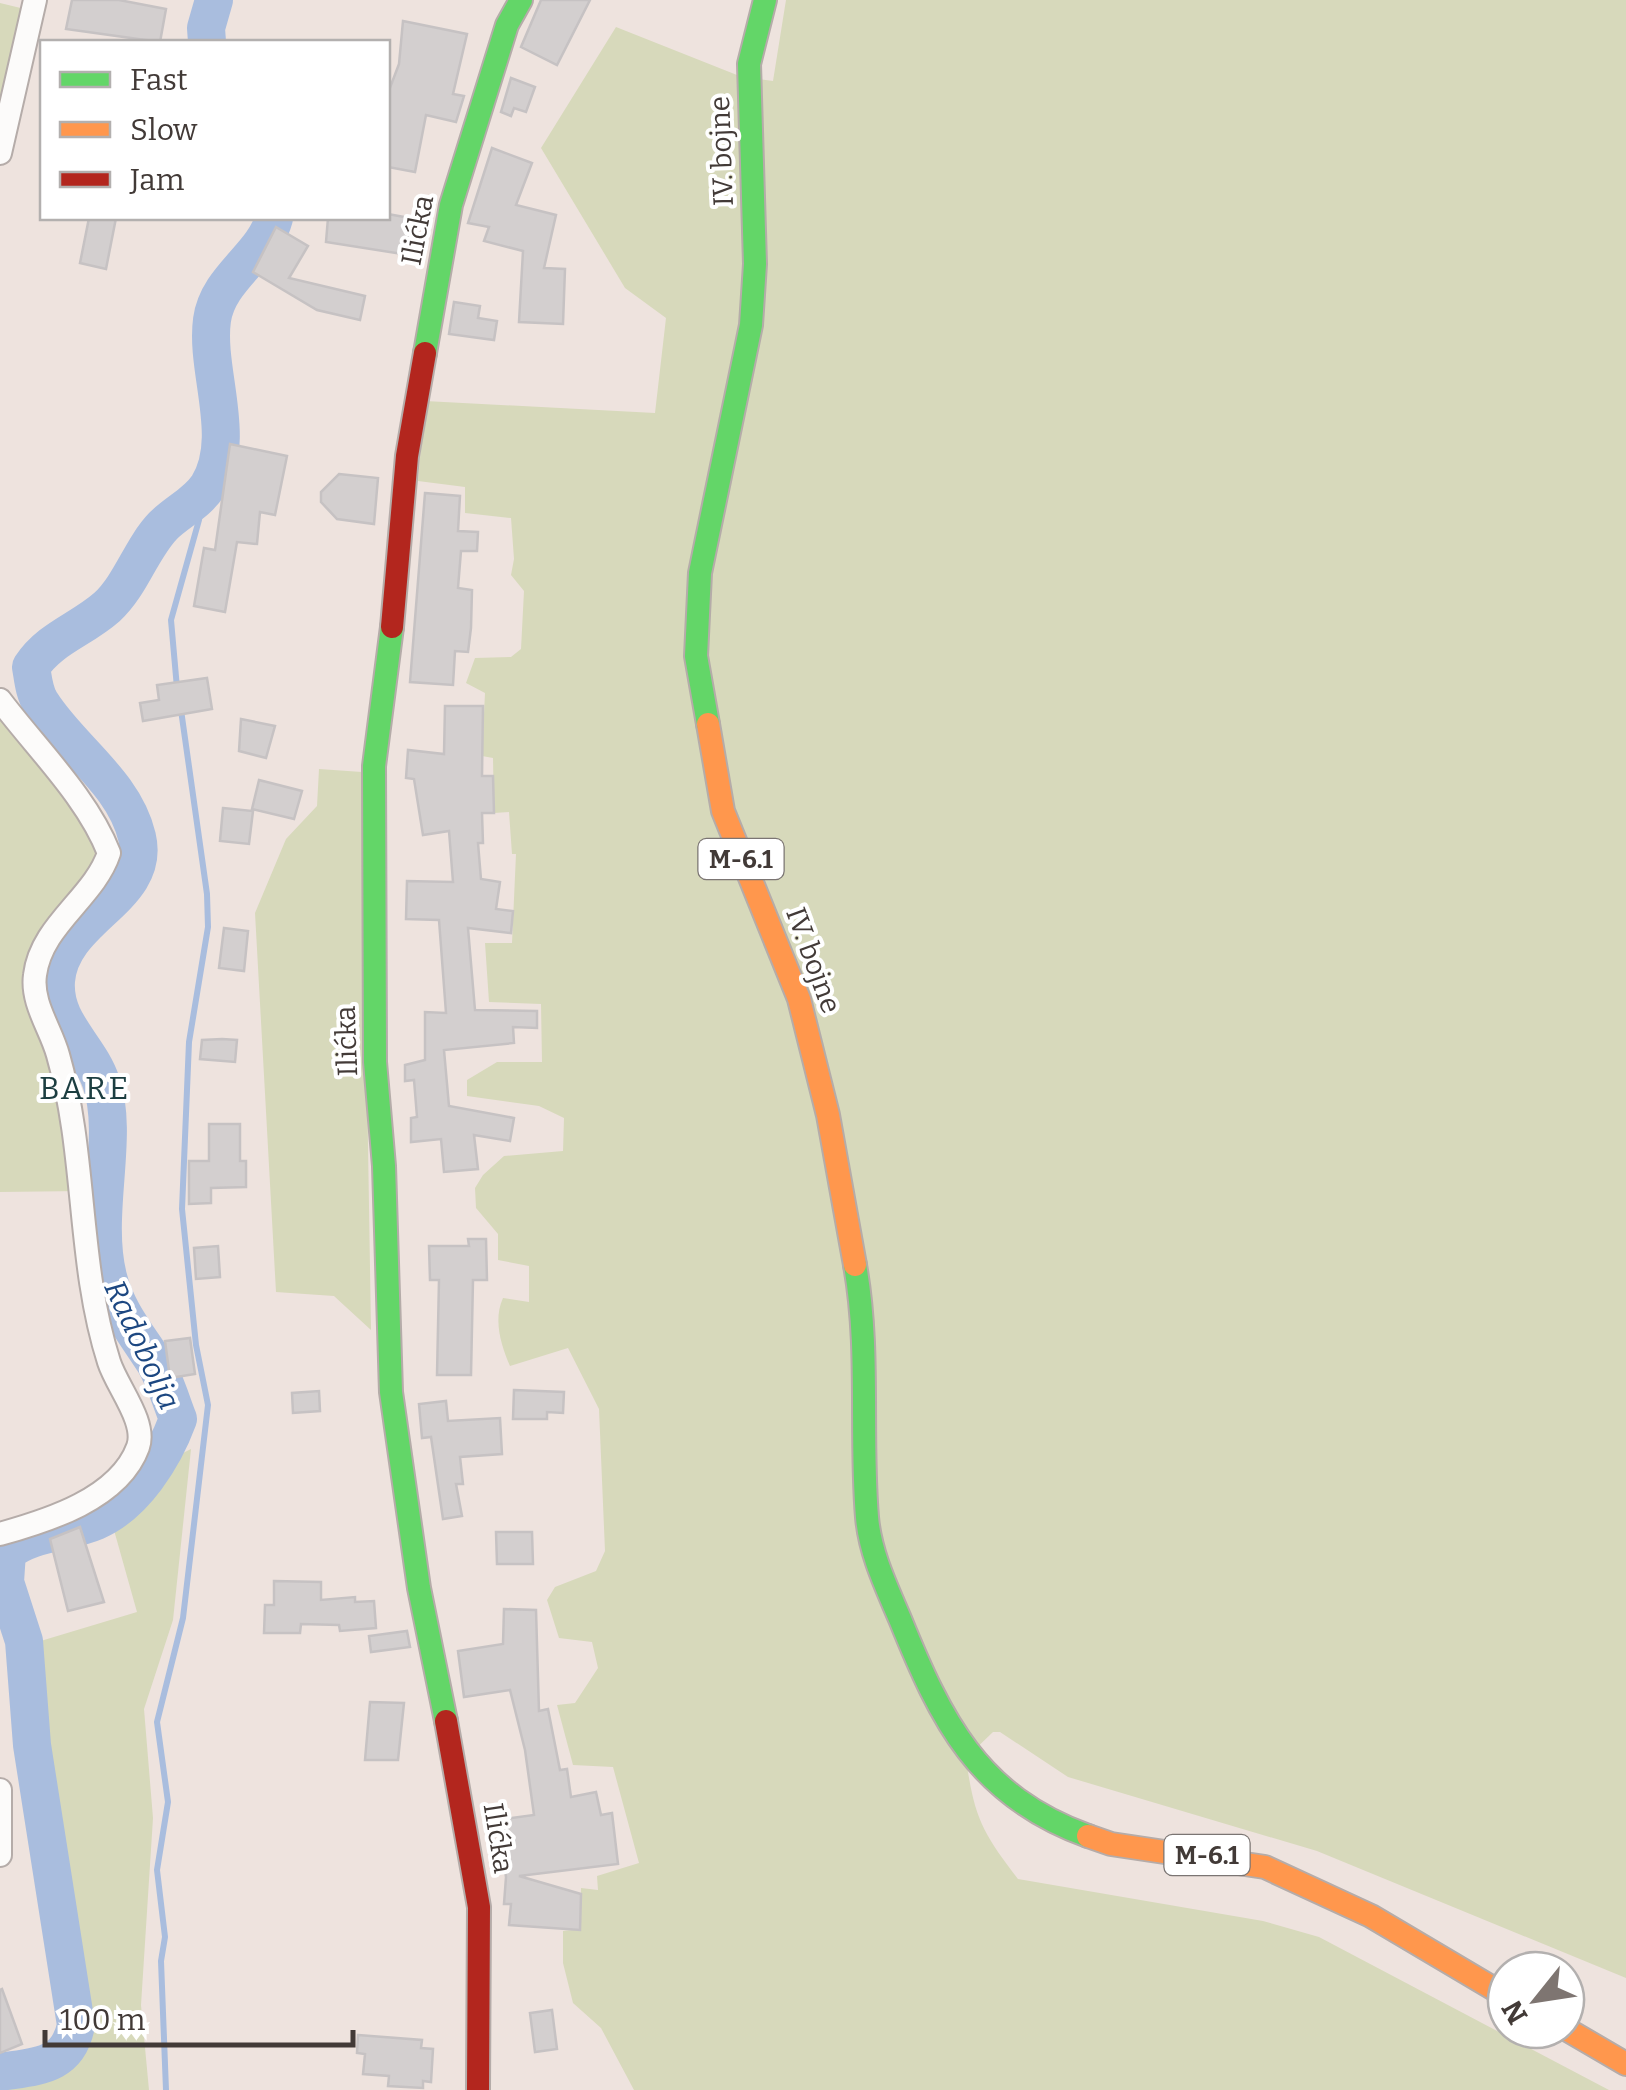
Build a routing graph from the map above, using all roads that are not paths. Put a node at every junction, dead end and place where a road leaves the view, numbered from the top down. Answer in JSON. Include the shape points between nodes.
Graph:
{"nodes":[{"id":1,"x":34,"y":0,"type":"edge"},
{"id":2,"x":522,"y":0,"type":"edge"},
{"id":3,"x":765,"y":0,"type":"edge"},
{"id":4,"x":0,"y":152,"type":"edge"},
{"id":5,"x":0,"y":700,"type":"edge"},
{"id":6,"x":0,"y":1534,"type":"edge"},
{"id":7,"x":0,"y":1790,"type":"edge"},
{"id":8,"x":0,"y":1855,"type":"edge"},
{"id":9,"x":1486,"y":1984,"type":"edge"},
{"id":10,"x":1586,"y":2041,"type":"edge"},
{"id":11,"x":1626,"y":2064,"type":"edge"},
{"id":12,"x":478,"y":2090,"type":"edge"}],
"edges":[{"from":1,"to":4,"type":"street"},
{"from":2,"to":12,"type":"main road","name":"Ilićka","via":[[507,25],[451,205],[406,456],[387,691],[374,766],[375,1062],[391,1392],[421,1600],[474,1862]]},
{"from":3,"to":9,"type":"main road","name":"IV. bojne","number":"M-6.1","via":[[749,79],[756,264],[751,325],[700,572],[696,656],[723,811],[816,1055],[864,1315],[867,1518],[875,1558],[933,1700],[955,1738],[1002,1789],[1069,1830],[1111,1844],[1265,1867],[1371,1916]]},
{"from":5,"to":6,"type":"street","via":[[78,796],[109,853],[101,876],[48,941],[34,974],[68,1089],[95,1308],[117,1387],[138,1424],[138,1446],[108,1484],[56,1516]]},
{"from":7,"to":8,"type":"street"},
{"from":10,"to":11,"type":"main road"}]}
